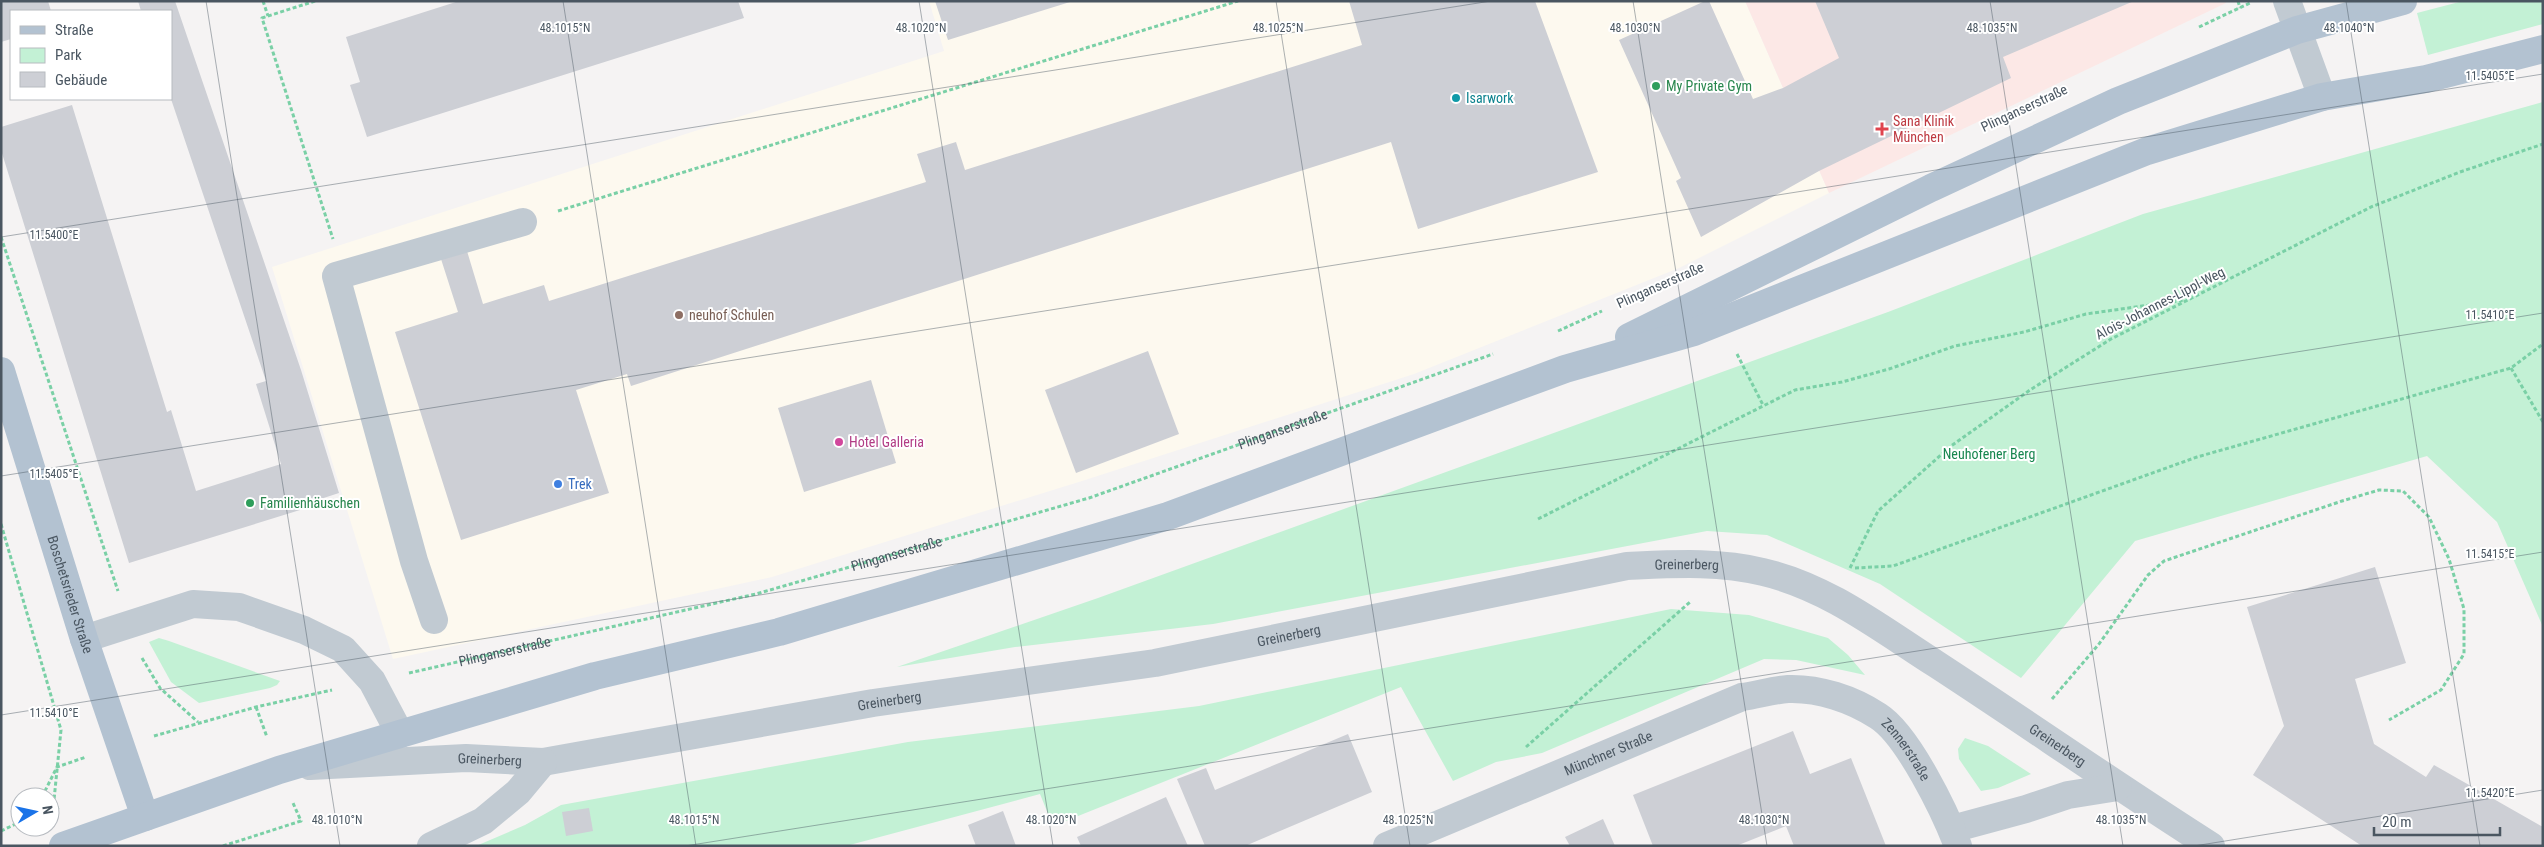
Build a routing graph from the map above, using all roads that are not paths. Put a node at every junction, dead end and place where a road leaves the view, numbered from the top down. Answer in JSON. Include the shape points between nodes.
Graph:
{"nodes":[{"id":1,"x":2287,"y":1,"type":"edge"},
{"id":2,"x":2403,"y":1,"type":"edge"},
{"id":3,"x":2297,"y":30,"type":"junction"},
{"id":4,"x":2543,"y":50,"type":"edge"},
{"id":5,"x":2322,"y":97,"type":"junction"},
{"id":6,"x":522,"y":222,"type":"road end"},
{"id":7,"x":1565,"y":369,"type":"junction"},
{"id":8,"x":1,"y":371,"type":"edge"},
{"id":9,"x":434,"y":620,"type":"dead end"},
{"id":10,"x":84,"y":639,"type":"junction"},
{"id":11,"x":1835,"y":694,"type":"joint"},
{"id":12,"x":400,"y":734,"type":"junction"},
{"id":13,"x":543,"y":762,"type":"junction"},
{"id":14,"x":291,"y":767,"type":"junction"},
{"id":15,"x":2118,"y":787,"type":"junction"},
{"id":16,"x":145,"y":817,"type":"junction"},
{"id":17,"x":1955,"y":837,"type":"edge"},
{"id":18,"x":68,"y":844,"type":"edge"},
{"id":19,"x":431,"y":846,"type":"edge"},
{"id":20,"x":1387,"y":846,"type":"edge"},
{"id":21,"x":2211,"y":846,"type":"edge"}],
"edges":[{"from":1,"to":3,"type":"street"},
{"from":2,"to":3,"type":"main road"},
{"from":3,"to":5,"type":"street"},
{"from":3,"to":7,"type":"main road","via":[[2109,105],[1931,188]]},
{"from":4,"to":5,"type":"main road","via":[[2426,79]]},
{"from":5,"to":7,"type":"main road","via":[[2147,150],[1694,332]]},
{"from":6,"to":9,"type":"street","via":[[336,276],[414,561]]},
{"from":7,"to":12,"type":"main road","via":[[1168,516],[779,632],[595,676]]},
{"from":8,"to":10,"type":"main road","name":"Boschetsrieder Straße"},
{"from":10,"to":12,"type":"street","via":[[193,604],[239,607],[304,630],[343,649],[372,681]]},
{"from":10,"to":16,"type":"main road","name":"Boschetsrieder Straße"},
{"from":11,"to":17,"type":"street","name":"Zennerstraße","via":[[1880,717],[1906,746]]},
{"from":11,"to":20,"type":"street","name":"Münchner Straße","via":[[1788,689],[1742,697]]},
{"from":12,"to":14,"type":"main road"},
{"from":13,"to":14,"type":"street","name":"Greinerberg","via":[[466,758]]},
{"from":13,"to":15,"type":"street","name":"Greinerberg","via":[[873,703],[1155,663],[1628,566],[1705,563],[1764,572],[1830,596],[2030,725]]},
{"from":13,"to":19,"type":"street","via":[[518,792],[483,821]]},
{"from":14,"to":16,"type":"main road"},
{"from":15,"to":17,"type":"street","name":"Zennerstraße","via":[[2068,795]]},
{"from":15,"to":21,"type":"street","name":"Greinerberg"},
{"from":16,"to":18,"type":"main road"}]}
